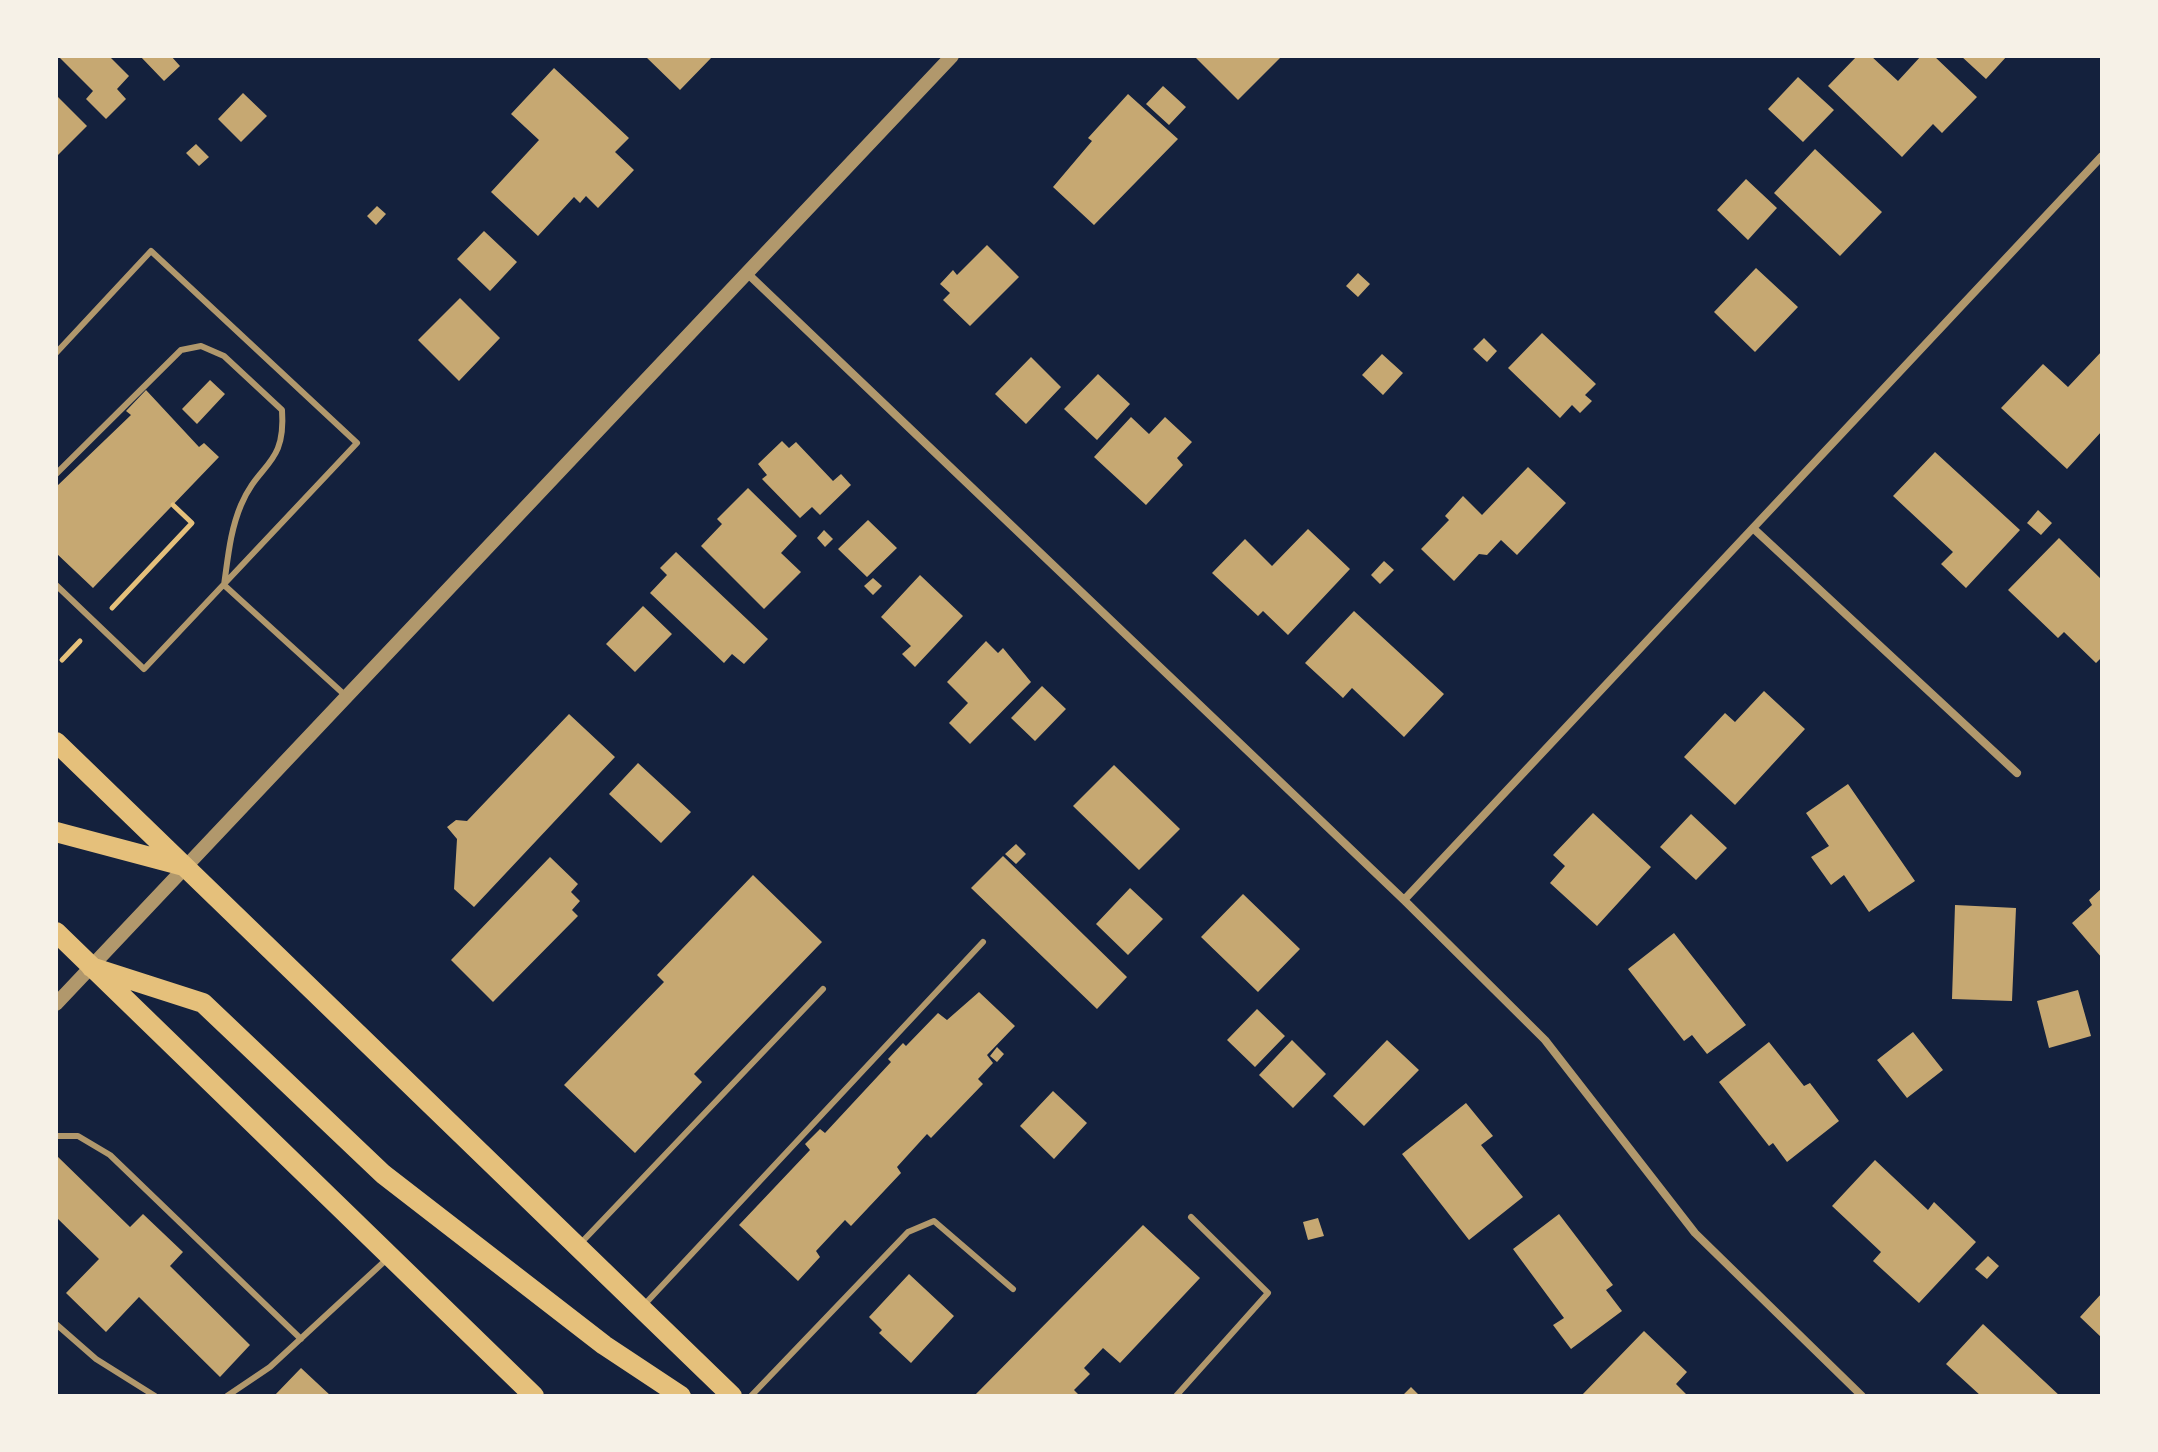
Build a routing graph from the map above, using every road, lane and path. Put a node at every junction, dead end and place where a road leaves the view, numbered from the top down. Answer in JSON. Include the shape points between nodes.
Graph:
{"nodes":[{"id":1,"x":952,"y":56,"type":"edge"},
{"id":2,"x":2102,"y":156,"type":"edge"},
{"id":3,"x":748,"y":274,"type":"junction"},
{"id":4,"x":56,"y":353,"type":"edge"},
{"id":5,"x":56,"y":474,"type":"edge"},
{"id":6,"x":173,"y":505,"type":"dead end"},
{"id":7,"x":1754,"y":529,"type":"junction"},
{"id":8,"x":56,"y":585,"type":"edge"},
{"id":9,"x":224,"y":585,"type":"junction"},
{"id":10,"x":97,"y":624,"type":"junction"},
{"id":11,"x":62,"y":660,"type":"dead end"},
{"id":12,"x":347,"y":697,"type":"junction"},
{"id":13,"x":56,"y":742,"type":"edge"},
{"id":14,"x":2017,"y":773,"type":"dead end"},
{"id":15,"x":56,"y":832,"type":"edge"},
{"id":16,"x":186,"y":866,"type":"junction"},
{"id":17,"x":1404,"y":900,"type":"junction"},
{"id":18,"x":56,"y":932,"type":"edge"},
{"id":19,"x":983,"y":942,"type":"dead end"},
{"id":20,"x":91,"y":967,"type":"junction"},
{"id":21,"x":823,"y":989,"type":"dead end"},
{"id":22,"x":56,"y":1004,"type":"edge"},
{"id":23,"x":56,"y":1136,"type":"edge"},
{"id":24,"x":1191,"y":1217,"type":"dead end"},
{"id":25,"x":578,"y":1247,"type":"junction"},
{"id":26,"x":390,"y":1257,"type":"junction"},
{"id":27,"x":1013,"y":1289,"type":"dead end"},
{"id":28,"x":641,"y":1308,"type":"junction"},
{"id":29,"x":56,"y":1324,"type":"edge"},
{"id":30,"x":301,"y":1339,"type":"junction"},
{"id":31,"x":155,"y":1396,"type":"edge"},
{"id":32,"x":227,"y":1396,"type":"edge"},
{"id":33,"x":534,"y":1396,"type":"edge"},
{"id":34,"x":681,"y":1396,"type":"edge"},
{"id":35,"x":732,"y":1396,"type":"edge"},
{"id":36,"x":751,"y":1396,"type":"edge"},
{"id":37,"x":1176,"y":1396,"type":"edge"},
{"id":38,"x":1862,"y":1396,"type":"edge"}],
"edges":[{"from":1,"to":3,"type":"street"},
{"from":2,"to":7,"type":"street"},
{"from":3,"to":12,"type":"street"},
{"from":3,"to":17,"type":"street"},
{"from":4,"to":9,"type":"lane","via":[[151,251],[357,443]]},
{"from":5,"to":9,"type":"lane","via":[[181,350],[201,346],[224,356],[282,410],[284,436],[242,503]]},
{"from":6,"to":10,"type":"path","via":[[192,523]]},
{"from":7,"to":14,"type":"street"},
{"from":7,"to":17,"type":"street"},
{"from":8,"to":10,"type":"lane"},
{"from":9,"to":10,"type":"lane","via":[[144,669]]},
{"from":9,"to":12,"type":"lane"},
{"from":10,"to":11,"type":"path"},
{"from":12,"to":16,"type":"street"},
{"from":13,"to":16,"type":"main road"},
{"from":15,"to":16,"type":"main road"},
{"from":16,"to":20,"type":"street"},
{"from":16,"to":25,"type":"main road"},
{"from":17,"to":38,"type":"street","via":[[1545,1040],[1695,1233]]},
{"from":18,"to":20,"type":"main road"},
{"from":19,"to":28,"type":"lane"},
{"from":20,"to":22,"type":"street"},
{"from":20,"to":26,"type":"main road"},
{"from":20,"to":34,"type":"main road","via":[[203,1003],[383,1174],[604,1345]]},
{"from":21,"to":25,"type":"lane"},
{"from":23,"to":30,"type":"lane","via":[[78,1136],[110,1155]]},
{"from":24,"to":37,"type":"lane","via":[[1268,1293]]},
{"from":25,"to":28,"type":"main road"},
{"from":26,"to":30,"type":"lane"},
{"from":26,"to":33,"type":"main road"},
{"from":27,"to":36,"type":"lane","via":[[934,1221],[908,1232]]},
{"from":28,"to":35,"type":"main road"},
{"from":29,"to":31,"type":"lane","via":[[96,1359]]},
{"from":30,"to":32,"type":"lane"}]}
